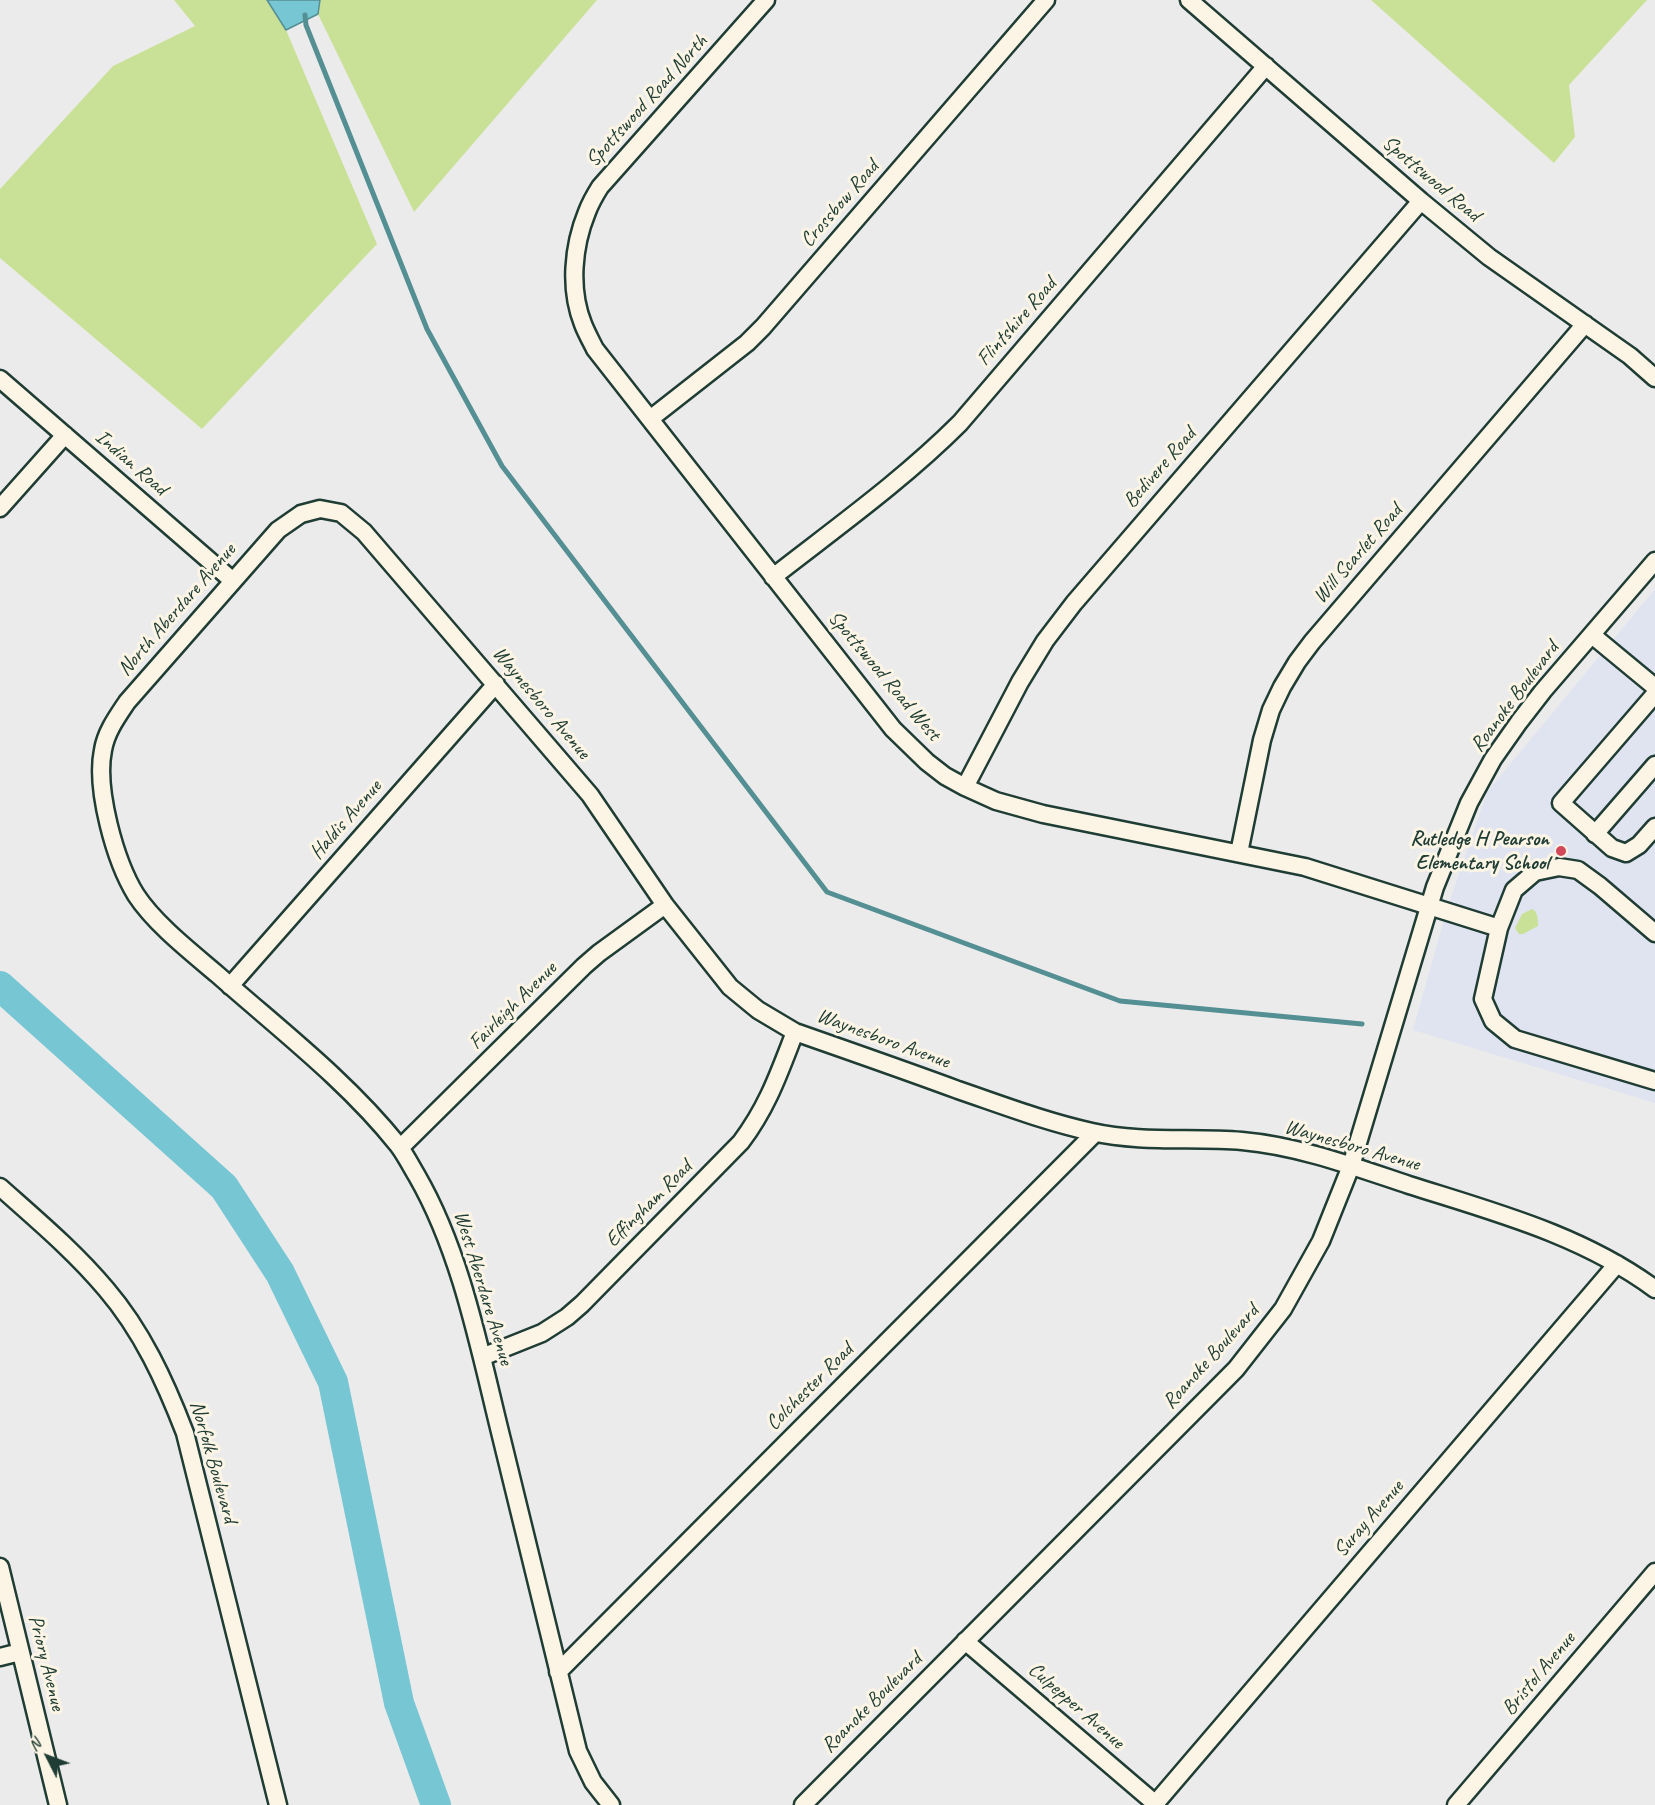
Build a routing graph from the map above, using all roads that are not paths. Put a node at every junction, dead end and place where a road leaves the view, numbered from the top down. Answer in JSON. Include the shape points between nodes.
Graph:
{"nodes":[{"id":1,"x":766,"y":0,"type":"edge"},
{"id":2,"x":1046,"y":0,"type":"edge"},
{"id":3,"x":1189,"y":0,"type":"edge"},
{"id":4,"x":1266,"y":66,"type":"junction"},
{"id":5,"x":1421,"y":201,"type":"junction"},
{"id":6,"x":578,"y":242,"type":"joint"},
{"id":7,"x":1586,"y":324,"type":"junction"},
{"id":8,"x":1655,"y":378,"type":"edge"},
{"id":9,"x":0,"y":379,"type":"edge"},
{"id":10,"x":650,"y":419,"type":"junction"},
{"id":11,"x":65,"y":435,"type":"junction"},
{"id":12,"x":0,"y":508,"type":"edge"},
{"id":13,"x":301,"y":514,"type":"joint"},
{"id":14,"x":1655,"y":561,"type":"edge"},
{"id":15,"x":773,"y":577,"type":"junction"},
{"id":16,"x":233,"y":580,"type":"junction"},
{"id":17,"x":1592,"y":634,"type":"junction"},
{"id":18,"x":496,"y":684,"type":"junction"},
{"id":19,"x":1655,"y":687,"type":"edge"},
{"id":20,"x":1655,"y":694,"type":"edge"},
{"id":21,"x":103,"y":749,"type":"joint"},
{"id":22,"x":1655,"y":765,"type":"edge"},
{"id":23,"x":965,"y":787,"type":"junction"},
{"id":24,"x":1655,"y":827,"type":"edge"},
{"id":25,"x":1595,"y":834,"type":"junction"},
{"id":26,"x":1239,"y":853,"type":"junction"},
{"id":27,"x":665,"y":905,"type":"junction"},
{"id":28,"x":1430,"y":907,"type":"junction"},
{"id":29,"x":1653,"y":927,"type":"edge"},
{"id":30,"x":1499,"y":928,"type":"junction"},
{"id":31,"x":230,"y":986,"type":"junction"},
{"id":32,"x":795,"y":1032,"type":"junction"},
{"id":33,"x":1655,"y":1081,"type":"edge"},
{"id":34,"x":1095,"y":1133,"type":"junction"},
{"id":35,"x":400,"y":1148,"type":"junction"},
{"id":36,"x":1351,"y":1166,"type":"junction"},
{"id":37,"x":0,"y":1187,"type":"edge"},
{"id":38,"x":1617,"y":1264,"type":"junction"},
{"id":39,"x":1655,"y":1289,"type":"edge"},
{"id":40,"x":482,"y":1357,"type":"junction"},
{"id":41,"x":0,"y":1567,"type":"edge"},
{"id":42,"x":1655,"y":1572,"type":"edge"},
{"id":43,"x":966,"y":1641,"type":"junction"},
{"id":44,"x":20,"y":1652,"type":"junction"},
{"id":45,"x":0,"y":1657,"type":"edge"},
{"id":46,"x":558,"y":1672,"type":"junction"},
{"id":47,"x":1156,"y":1804,"type":"edge"},
{"id":48,"x":58,"y":1805,"type":"edge"},
{"id":49,"x":278,"y":1805,"type":"edge"},
{"id":50,"x":611,"y":1805,"type":"edge"},
{"id":51,"x":803,"y":1805,"type":"edge"},
{"id":52,"x":1456,"y":1805,"type":"edge"}],
"edges":[{"from":1,"to":6,"type":"street","name":"Spottswood Road North","via":[[600,187]]},
{"from":2,"to":10,"type":"street","name":"Crossbow Road","via":[[763,327]]},
{"from":3,"to":4,"type":"street","name":"Spottswood Road"},
{"from":4,"to":5,"type":"street","name":"Spottswood Road"},
{"from":4,"to":15,"type":"street","name":"Flintshire Road","via":[[960,423],[902,477]]},
{"from":5,"to":7,"type":"street","name":"Spottswood Road","via":[[1489,256]]},
{"from":5,"to":23,"type":"street","name":"Bedivere Road","via":[[1074,603],[1020,682]]},
{"from":6,"to":10,"type":"street","name":"Spottswood Road West","via":[[575,296],[582,323],[595,349]]},
{"from":7,"to":8,"type":"street","name":"Spottswood Road"},
{"from":7,"to":26,"type":"street","name":"Will Scarlet Road","via":[[1297,662],[1271,710]]},
{"from":9,"to":11,"type":"street","name":"Indian Road"},
{"from":10,"to":15,"type":"street","name":"Spottswood Road West"},
{"from":11,"to":12,"type":"street"},
{"from":11,"to":16,"type":"street","name":"Indian Road"},
{"from":13,"to":16,"type":"street","name":"North Aberdare Avenue","via":[[278,530]]},
{"from":13,"to":18,"type":"street","name":"Waynesboro Avenue","via":[[320,509],[341,513],[364,532]]},
{"from":14,"to":17,"type":"street","name":"Roanoke Boulevard"},
{"from":15,"to":23,"type":"street","name":"Spottswood Road West","via":[[893,729],[927,762]]},
{"from":16,"to":21,"type":"street","name":"North Aberdare Avenue","via":[[127,702]]},
{"from":17,"to":19,"type":"street"},
{"from":17,"to":28,"type":"street","name":"Roanoke Boulevard","via":[[1543,691],[1493,759],[1457,830]]},
{"from":18,"to":27,"type":"street","name":"Waynesboro Avenue","via":[[590,795]]},
{"from":18,"to":31,"type":"street","name":"Haldis Avenue"},
{"from":20,"to":25,"type":"street","via":[[1562,803]]},
{"from":21,"to":31,"type":"street","name":"West Aberdare Avenue","via":[[100,773],[107,819],[119,860],[137,896],[167,931]]},
{"from":22,"to":25,"type":"street"},
{"from":23,"to":26,"type":"street","name":"Spottswood Road West","via":[[996,801],[1043,814]]},
{"from":24,"to":25,"type":"street","via":[[1640,845],[1626,853],[1612,848]]},
{"from":26,"to":28,"type":"street","name":"Spottswood Road West","via":[[1305,867]]},
{"from":27,"to":32,"type":"street","name":"Waynesboro Avenue","via":[[730,987]]},
{"from":27,"to":35,"type":"street","name":"Fairleigh Avenue","via":[[584,966]]},
{"from":28,"to":30,"type":"street","name":"Spottswood Road West"},
{"from":28,"to":36,"type":"street","name":"Roanoke Boulevard"},
{"from":29,"to":30,"type":"street","via":[[1578,870],[1559,867],[1535,872],[1514,890]]},
{"from":30,"to":33,"type":"street","via":[[1483,999],[1493,1021],[1515,1039]]},
{"from":31,"to":35,"type":"street","name":"West Aberdare Avenue","via":[[336,1080]]},
{"from":32,"to":34,"type":"street","name":"Waynesboro Avenue","via":[[1041,1119]]},
{"from":32,"to":40,"type":"street","name":"Effingham Road","via":[[770,1097],[741,1142],[567,1317],[542,1333]]},
{"from":34,"to":36,"type":"street","name":"Waynesboro Avenue","via":[[1242,1141],[1278,1146]]},
{"from":34,"to":46,"type":"street","name":"Colchester Road"},
{"from":35,"to":40,"type":"street","name":"West Aberdare Avenue","via":[[433,1205]]},
{"from":36,"to":38,"type":"street","name":"Waynesboro Avenue","via":[[1528,1223]]},
{"from":36,"to":43,"type":"street","name":"Roanoke Boulevard","via":[[1305,1272],[1259,1342],[1236,1370]]},
{"from":37,"to":49,"type":"street","name":"Norfolk Boulevard","via":[[66,1246],[107,1290],[133,1325],[171,1395],[185,1432]]},
{"from":38,"to":39,"type":"street","name":"Waynesboro Avenue"},
{"from":38,"to":47,"type":"street","name":"Suray Avenue"},
{"from":40,"to":46,"type":"street","name":"West Aberdare Avenue"},
{"from":41,"to":44,"type":"street","name":"Priory Avenue"},
{"from":42,"to":52,"type":"street","name":"Bristol Avenue"},
{"from":43,"to":47,"type":"street","name":"Culpepper Avenue"},
{"from":43,"to":51,"type":"street","name":"Roanoke Boulevard"},
{"from":44,"to":45,"type":"street"},
{"from":44,"to":48,"type":"street","name":"Priory Avenue"},
{"from":46,"to":50,"type":"street","name":"West Aberdare Avenue","via":[[578,1751],[592,1782]]}]}
